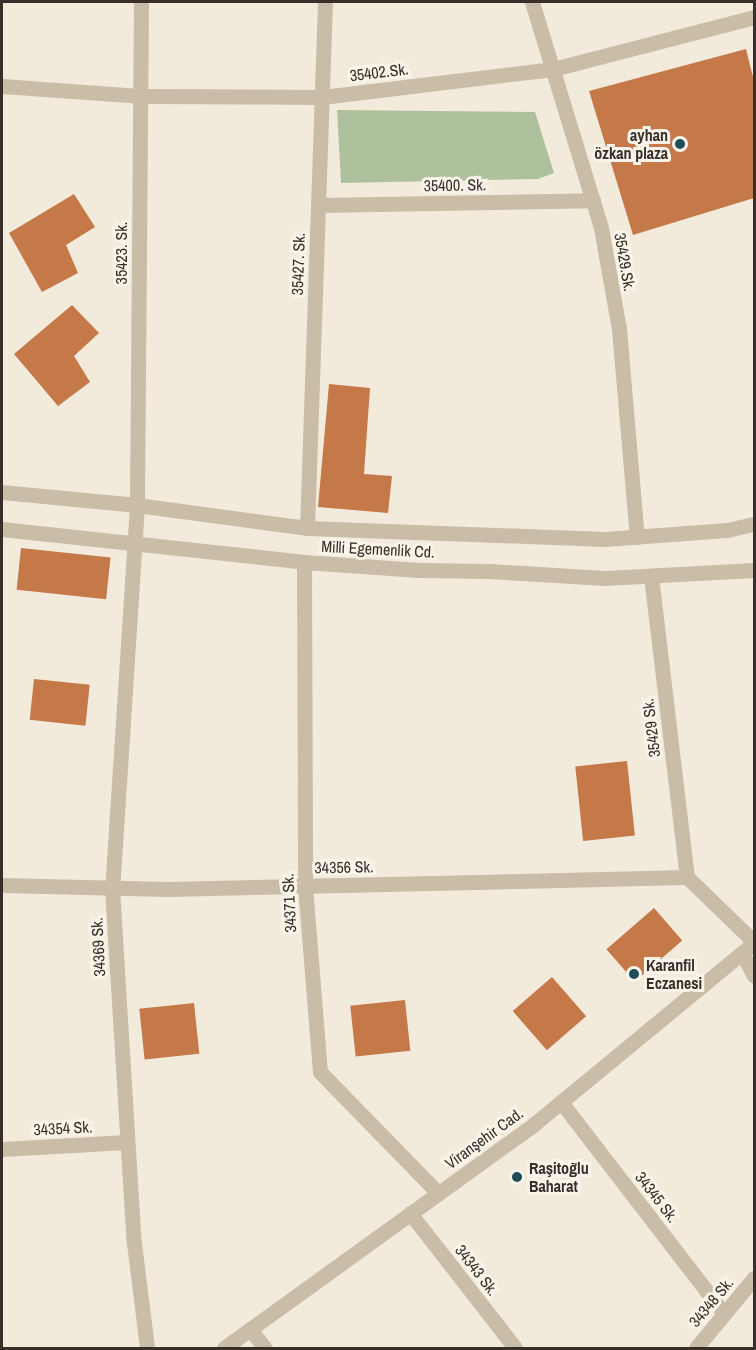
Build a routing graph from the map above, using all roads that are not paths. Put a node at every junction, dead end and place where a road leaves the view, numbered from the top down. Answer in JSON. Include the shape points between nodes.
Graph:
{"nodes":[{"id":1,"x":141,"y":2,"type":"edge"},
{"id":2,"x":325,"y":2,"type":"edge"},
{"id":3,"x":532,"y":2,"type":"edge"},
{"id":4,"x":754,"y":17,"type":"edge"},
{"id":5,"x":552,"y":69,"type":"junction"},
{"id":6,"x":2,"y":87,"type":"edge"},
{"id":7,"x":140,"y":96,"type":"junction"},
{"id":8,"x":322,"y":97,"type":"junction"},
{"id":9,"x":593,"y":200,"type":"junction"},
{"id":10,"x":319,"y":205,"type":"junction"},
{"id":11,"x":2,"y":492,"type":"edge"},
{"id":12,"x":137,"y":505,"type":"junction"},
{"id":13,"x":754,"y":524,"type":"edge"},
{"id":14,"x":307,"y":528,"type":"junction"},
{"id":15,"x":2,"y":529,"type":"edge"},
{"id":16,"x":637,"y":537,"type":"junction"},
{"id":17,"x":135,"y":542,"type":"junction"},
{"id":18,"x":304,"y":562,"type":"junction"},
{"id":19,"x":754,"y":570,"type":"edge"},
{"id":20,"x":651,"y":576,"type":"junction"},
{"id":21,"x":687,"y":877,"type":"junction"},
{"id":22,"x":2,"y":885,"type":"edge"},
{"id":23,"x":305,"y":886,"type":"junction"},
{"id":24,"x":112,"y":888,"type":"junction"},
{"id":25,"x":754,"y":942,"type":"edge"},
{"id":26,"x":742,"y":953,"type":"junction"},
{"id":27,"x":754,"y":976,"type":"edge"},
{"id":28,"x":561,"y":1102,"type":"junction"},
{"id":29,"x":127,"y":1142,"type":"junction"},
{"id":30,"x":2,"y":1149,"type":"edge"},
{"id":31,"x":438,"y":1193,"type":"junction"},
{"id":32,"x":410,"y":1214,"type":"junction"},
{"id":33,"x":754,"y":1278,"type":"edge"},
{"id":34,"x":724,"y":1314,"type":"junction"},
{"id":35,"x":250,"y":1329,"type":"junction"},
{"id":36,"x":147,"y":1348,"type":"edge"},
{"id":37,"x":224,"y":1348,"type":"edge"},
{"id":38,"x":265,"y":1348,"type":"edge"},
{"id":39,"x":515,"y":1348,"type":"edge"},
{"id":40,"x":696,"y":1348,"type":"edge"}],
"edges":[{"from":1,"to":7,"type":"street","name":"35423. Sk."},
{"from":2,"to":8,"type":"street","name":"35427. Sk."},
{"from":3,"to":5,"type":"street","name":"35429.Sk."},
{"from":4,"to":5,"type":"street","name":"35402.Sk."},
{"from":5,"to":8,"type":"street","name":"35402.Sk."},
{"from":5,"to":9,"type":"street","name":"35429.Sk."},
{"from":6,"to":7,"type":"street","name":"35402.Sk."},
{"from":7,"to":8,"type":"street","name":"35402.Sk."},
{"from":7,"to":12,"type":"street","name":"35423. Sk."},
{"from":8,"to":10,"type":"street","name":"35427. Sk."},
{"from":9,"to":10,"type":"street","name":"35400. Sk."},
{"from":9,"to":16,"type":"street","name":"35429.Sk.","via":[[619,329]]},
{"from":10,"to":14,"type":"street","name":"35427. Sk."},
{"from":11,"to":12,"type":"street"},
{"from":12,"to":14,"type":"street"},
{"from":12,"to":17,"type":"street","name":"35423. Sk."},
{"from":13,"to":16,"type":"street"},
{"from":14,"to":16,"type":"street"},
{"from":15,"to":17,"type":"street","name":"Milli Egemenlik Cd."},
{"from":17,"to":18,"type":"street","name":"Milli Egemenlik Cd."},
{"from":17,"to":24,"type":"street","name":"34369 Sk."},
{"from":18,"to":20,"type":"street","name":"Milli Egemenlik Cd.","via":[[605,578]]},
{"from":18,"to":23,"type":"street","name":"34371 Sk."},
{"from":19,"to":20,"type":"street","name":"Milli Egemenlik Cd."},
{"from":20,"to":21,"type":"street","name":"35429 Sk."},
{"from":21,"to":23,"type":"street","name":"34356 Sk."},
{"from":21,"to":25,"type":"street"},
{"from":22,"to":24,"type":"street","name":"34356 Sk."},
{"from":23,"to":24,"type":"street","name":"34356 Sk."},
{"from":23,"to":31,"type":"street","name":"34371 Sk.","via":[[320,1072]]},
{"from":24,"to":29,"type":"street","name":"34369 Sk."},
{"from":25,"to":26,"type":"street","name":"Viranşehir Cad."},
{"from":26,"to":27,"type":"street"},
{"from":26,"to":28,"type":"street","name":"Viranşehir Cad."},
{"from":28,"to":31,"type":"street","name":"Viranşehir Cad."},
{"from":28,"to":34,"type":"street","name":"34345 Sk."},
{"from":29,"to":30,"type":"street","name":"34354 Sk."},
{"from":29,"to":36,"type":"street","name":"34369 Sk."},
{"from":31,"to":32,"type":"street","name":"Viranşehir Cad."},
{"from":32,"to":35,"type":"street","name":"Viranşehir Cad."},
{"from":32,"to":39,"type":"street","name":"34343 Sk."},
{"from":33,"to":34,"type":"street","name":"34348 Sk."},
{"from":34,"to":40,"type":"street","name":"34348 Sk."},
{"from":35,"to":37,"type":"street","name":"Viranşehir Cad."},
{"from":35,"to":38,"type":"street"}]}
